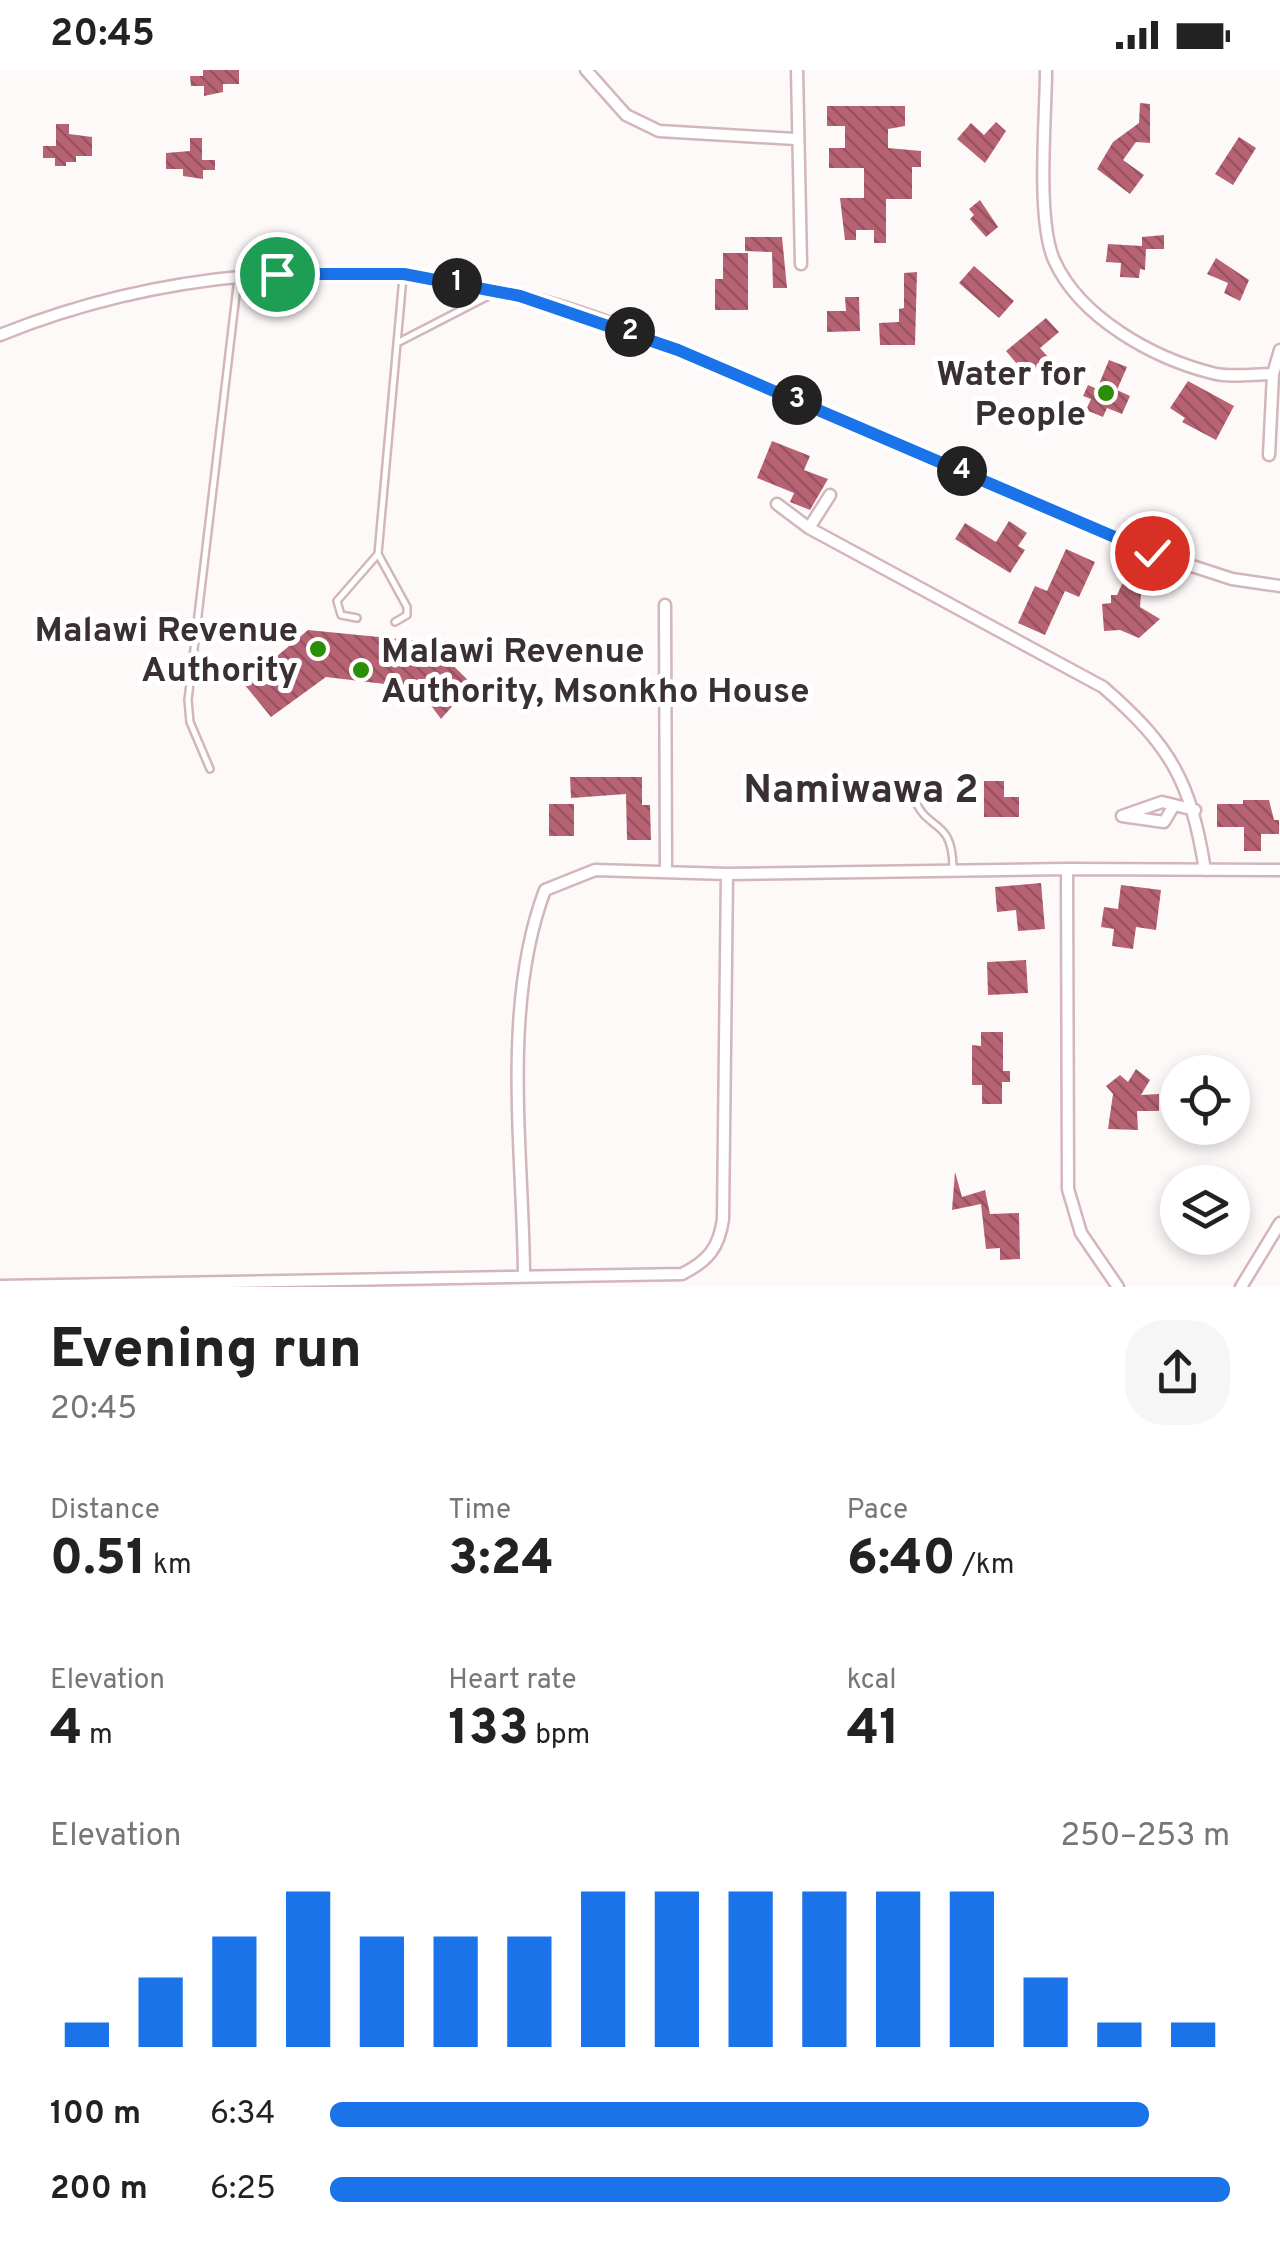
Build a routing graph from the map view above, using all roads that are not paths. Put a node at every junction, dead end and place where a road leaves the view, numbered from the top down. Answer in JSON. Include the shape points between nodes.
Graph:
{"nodes":[{"id":1,"x":586,"y":70,"type":"edge"},
{"id":2,"x":797,"y":70,"type":"edge"},
{"id":3,"x":1046,"y":70,"type":"edge"},
{"id":4,"x":795,"y":140,"type":"junction"},
{"id":5,"x":801,"y":264,"type":"dead end"},
{"id":6,"x":404,"y":274,"type":"junction"},
{"id":7,"x":238,"y":278,"type":"junction"},
{"id":8,"x":498,"y":290,"type":"junction"},
{"id":9,"x":0,"y":334,"type":"edge"},
{"id":10,"x":398,"y":343,"type":"junction"},
{"id":11,"x":1280,"y":350,"type":"edge"},
{"id":12,"x":1272,"y":374,"type":"junction"},
{"id":13,"x":1269,"y":455,"type":"dead end"},
{"id":14,"x":830,"y":495,"type":"dead end"},
{"id":15,"x":777,"y":504,"type":"dead end"},
{"id":16,"x":809,"y":528,"type":"junction"},
{"id":17,"x":378,"y":554,"type":"junction"},
{"id":18,"x":1280,"y":586,"type":"edge"},
{"id":19,"x":665,"y":605,"type":"dead end"},
{"id":20,"x":357,"y":618,"type":"dead end"},
{"id":21,"x":395,"y":622,"type":"dead end"},
{"id":22,"x":210,"y":769,"type":"dead end"},
{"id":23,"x":913,"y":795,"type":"dead end"},
{"id":24,"x":1173,"y":807,"type":"dead end"},
{"id":25,"x":1195,"y":810,"type":"junction"},
{"id":26,"x":953,"y":868,"type":"junction"},
{"id":27,"x":1067,"y":868,"type":"junction"},
{"id":28,"x":1205,"y":870,"type":"junction"},
{"id":29,"x":1280,"y":870,"type":"edge"},
{"id":30,"x":666,"y":872,"type":"junction"},
{"id":31,"x":727,"y":874,"type":"junction"},
{"id":32,"x":1280,"y":1223,"type":"edge"},
{"id":33,"x":524,"y":1274,"type":"junction"},
{"id":34,"x":274,"y":1284,"type":"edge"},
{"id":35,"x":0,"y":1286,"type":"edge"},
{"id":36,"x":1118,"y":1287,"type":"edge"},
{"id":37,"x":1240,"y":1287,"type":"edge"}],
"edges":[{"from":1,"to":4,"type":"street","via":[[626,115],[659,131]]},
{"from":2,"to":4,"type":"street"},
{"from":3,"to":12,"type":"street","via":[[1046,224],[1054,259],[1073,289],[1128,340],[1214,374]]},
{"from":4,"to":5,"type":"street"},
{"from":6,"to":7,"type":"street"},
{"from":6,"to":8,"type":"street"},
{"from":6,"to":10,"type":"lane"},
{"from":7,"to":9,"type":"street","via":[[149,292]]},
{"from":7,"to":22,"type":"lane","via":[[188,700]]},
{"from":8,"to":10,"type":"lane"},
{"from":8,"to":18,"type":"street","via":[[678,350],[1152,553],[1232,579]]},
{"from":10,"to":17,"type":"lane"},
{"from":11,"to":12,"type":"street"},
{"from":12,"to":13,"type":"street"},
{"from":14,"to":16,"type":"street"},
{"from":15,"to":16,"type":"street"},
{"from":16,"to":25,"type":"street","via":[[1104,687],[1140,719],[1186,785]]},
{"from":17,"to":20,"type":"lane","via":[[337,601],[340,615]]},
{"from":17,"to":21,"type":"lane","via":[[407,607],[408,615]]},
{"from":19,"to":30,"type":"street"},
{"from":23,"to":26,"type":"lane","via":[[953,842]]},
{"from":24,"to":25,"type":"street"},
{"from":25,"to":28,"type":"street"},
{"from":26,"to":27,"type":"street"},
{"from":26,"to":31,"type":"street"},
{"from":27,"to":28,"type":"street"},
{"from":27,"to":36,"type":"street","via":[[1068,1189],[1080,1233]]},
{"from":28,"to":29,"type":"street"},
{"from":30,"to":31,"type":"street"},
{"from":30,"to":33,"type":"street","via":[[595,870],[568,877],[545,890],[535,917],[519,1094]]},
{"from":31,"to":33,"type":"street","via":[[720,1241],[704,1263],[682,1274]]},
{"from":32,"to":37,"type":"street"},
{"from":33,"to":34,"type":"street"},
{"from":34,"to":35,"type":"street"}]}
